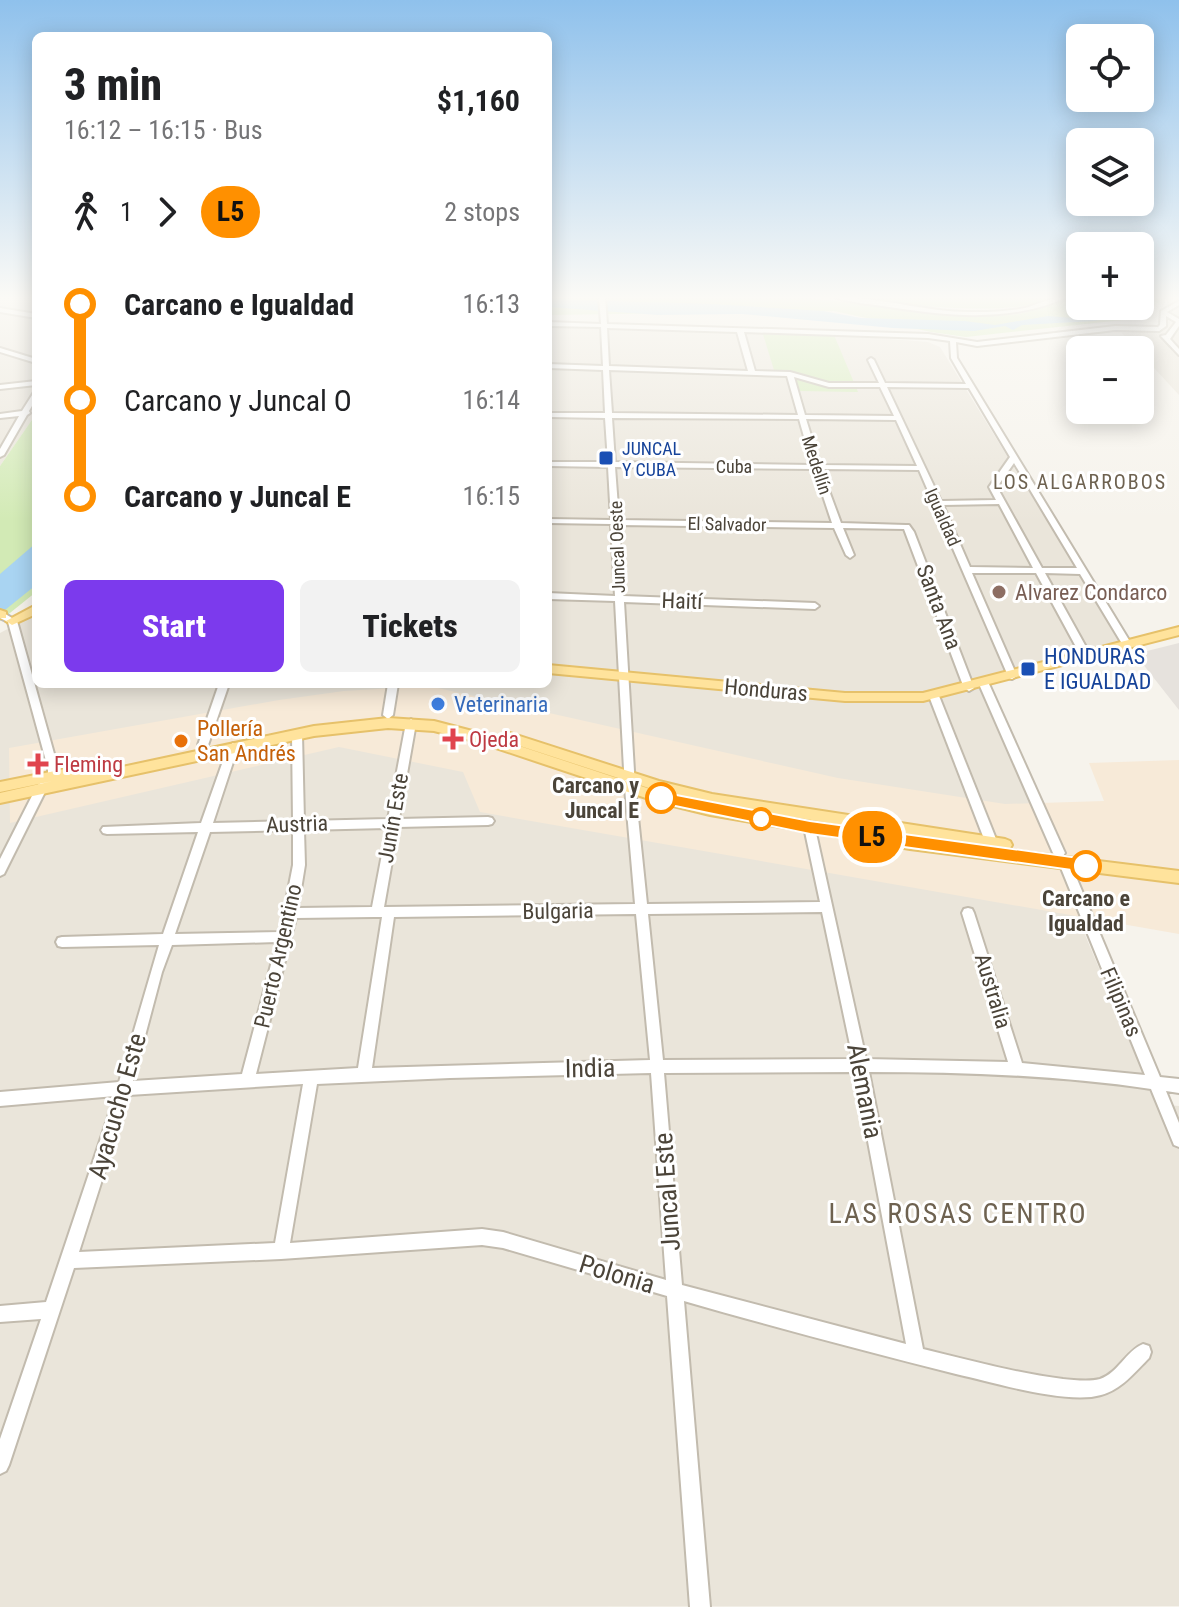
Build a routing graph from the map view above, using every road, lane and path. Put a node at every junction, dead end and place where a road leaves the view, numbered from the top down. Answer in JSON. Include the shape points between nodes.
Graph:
{"nodes":[{"id":1,"x":605,"y":372,"type":"edge"},
{"id":2,"x":752,"y":372,"type":"edge"},
{"id":3,"x":876,"y":372,"type":"edge"},
{"id":4,"x":962,"y":372,"type":"edge"},
{"id":5,"x":790,"y":374,"type":"junction"},
{"id":6,"x":32,"y":383,"type":"edge"},
{"id":7,"x":882,"y":386,"type":"junction"},
{"id":8,"x":971,"y":386,"type":"junction"},
{"id":9,"x":0,"y":387,"type":"edge"},
{"id":10,"x":32,"y":402,"type":"edge"},
{"id":11,"x":27,"y":413,"type":"junction"},
{"id":12,"x":552,"y":415,"type":"edge"},
{"id":13,"x":0,"y":416,"type":"edge"},
{"id":14,"x":610,"y":416,"type":"junction"},
{"id":15,"x":802,"y":418,"type":"junction"},
{"id":16,"x":897,"y":418,"type":"junction"},
{"id":17,"x":3,"y":447,"type":"edge"},
{"id":18,"x":0,"y":455,"type":"edge"},
{"id":19,"x":1014,"y":457,"type":"junction"},
{"id":20,"x":552,"y":464,"type":"edge"},
{"id":21,"x":613,"y":466,"type":"junction"},
{"id":22,"x":817,"y":467,"type":"junction"},
{"id":23,"x":920,"y":468,"type":"junction"},
{"id":24,"x":1001,"y":502,"type":"junction"},
{"id":25,"x":938,"y":503,"type":"junction"},
{"id":26,"x":552,"y":521,"type":"edge"},
{"id":27,"x":616,"y":522,"type":"junction"},
{"id":28,"x":837,"y":526,"type":"junction"},
{"id":29,"x":906,"y":527,"type":"joint"},
{"id":30,"x":850,"y":555,"type":"dead end"},
{"id":31,"x":967,"y":570,"type":"junction"},
{"id":32,"x":1039,"y":571,"type":"junction"},
{"id":33,"x":1083,"y":571,"type":"junction"},
{"id":34,"x":552,"y":596,"type":"edge"},
{"id":35,"x":619,"y":598,"type":"junction"},
{"id":36,"x":815,"y":606,"type":"dead end"},
{"id":37,"x":32,"y":610,"type":"edge"},
{"id":38,"x":5,"y":617,"type":"edge"},
{"id":39,"x":1179,"y":631,"type":"edge"},
{"id":40,"x":1127,"y":645,"type":"junction"},
{"id":41,"x":1086,"y":656,"type":"junction"},
{"id":42,"x":552,"y":669,"type":"edge"},
{"id":43,"x":622,"y":676,"type":"junction"},
{"id":44,"x":1012,"y":676,"type":"junction"},
{"id":45,"x":984,"y":684,"type":"junction"},
{"id":46,"x":223,"y":688,"type":"edge"},
{"id":47,"x":392,"y":688,"type":"edge"},
{"id":48,"x":969,"y":688,"type":"junction"},
{"id":49,"x":934,"y":696,"type":"junction"},
{"id":50,"x":388,"y":715,"type":"junction"},
{"id":51,"x":411,"y":723,"type":"junction"},
{"id":52,"x":297,"y":734,"type":"junction"},
{"id":53,"x":203,"y":745,"type":"junction"},
{"id":54,"x":233,"y":747,"type":"junction"},
{"id":55,"x":100,"y":766,"type":"junction"},
{"id":56,"x":53,"y":776,"type":"junction"},
{"id":57,"x":630,"y":782,"type":"junction"},
{"id":58,"x":0,"y":787,"type":"edge"},
{"id":59,"x":41,"y":789,"type":"junction"},
{"id":60,"x":0,"y":796,"type":"edge"},
{"id":61,"x":392,"y":821,"type":"junction"},
{"id":62,"x":488,"y":821,"type":"dead end"},
{"id":63,"x":298,"y":824,"type":"junction"},
{"id":64,"x":204,"y":827,"type":"junction"},
{"id":65,"x":810,"y":827,"type":"junction"},
{"id":66,"x":107,"y":830,"type":"dead end"},
{"id":67,"x":992,"y":844,"type":"junction"},
{"id":68,"x":1062,"y":858,"type":"junction"},
{"id":69,"x":1179,"y":867,"type":"edge"},
{"id":70,"x":0,"y":871,"type":"edge"},
{"id":71,"x":1179,"y":877,"type":"edge"},
{"id":72,"x":826,"y":907,"type":"junction"},
{"id":73,"x":642,"y":910,"type":"junction"},
{"id":74,"x":291,"y":913,"type":"junction"},
{"id":75,"x":383,"y":913,"type":"junction"},
{"id":76,"x":968,"y":913,"type":"dead end"},
{"id":77,"x":284,"y":937,"type":"junction"},
{"id":78,"x":167,"y":940,"type":"junction"},
{"id":79,"x":62,"y":942,"type":"dead end"},
{"id":80,"x":861,"y":1065,"type":"junction"},
{"id":81,"x":657,"y":1067,"type":"junction"},
{"id":82,"x":1017,"y":1069,"type":"junction"},
{"id":83,"x":364,"y":1076,"type":"junction"},
{"id":84,"x":311,"y":1079,"type":"junction"},
{"id":85,"x":247,"y":1082,"type":"junction"},
{"id":86,"x":1154,"y":1082,"type":"junction"},
{"id":87,"x":1179,"y":1086,"type":"edge"},
{"id":88,"x":123,"y":1088,"type":"junction"},
{"id":89,"x":0,"y":1099,"type":"edge"},
{"id":90,"x":1179,"y":1140,"type":"edge"},
{"id":91,"x":281,"y":1251,"type":"junction"},
{"id":92,"x":70,"y":1260,"type":"junction"},
{"id":93,"x":675,"y":1291,"type":"junction"},
{"id":94,"x":52,"y":1310,"type":"junction"},
{"id":95,"x":0,"y":1314,"type":"edge"},
{"id":96,"x":1143,"y":1352,"type":"dead end"},
{"id":97,"x":916,"y":1356,"type":"junction"},
{"id":98,"x":0,"y":1465,"type":"edge"},
{"id":99,"x":700,"y":1607,"type":"edge"}],
"edges":[{"from":1,"to":14,"type":"street","name":"Juncal Oeste"},
{"from":2,"to":5,"type":"street"},
{"from":3,"to":7,"type":"street","name":"Igualdad"},
{"from":4,"to":8,"type":"street"},
{"from":5,"to":7,"type":"street","via":[[829,385]]},
{"from":5,"to":15,"type":"street","name":"Medellín"},
{"from":6,"to":9,"type":"street"},
{"from":7,"to":8,"type":"street"},
{"from":7,"to":16,"type":"street","name":"Igualdad"},
{"from":8,"to":19,"type":"street"},
{"from":10,"to":11,"type":"street"},
{"from":11,"to":13,"type":"street"},
{"from":11,"to":17,"type":"street"},
{"from":12,"to":14,"type":"street"},
{"from":14,"to":15,"type":"street"},
{"from":14,"to":21,"type":"street","name":"Juncal Oeste"},
{"from":15,"to":16,"type":"street"},
{"from":15,"to":22,"type":"street","name":"Medellín"},
{"from":16,"to":23,"type":"street","name":"Igualdad"},
{"from":17,"to":18,"type":"street"},
{"from":19,"to":24,"type":"street","via":[[993,483]]},
{"from":19,"to":33,"type":"street"},
{"from":20,"to":21,"type":"street","name":"Cuba"},
{"from":21,"to":22,"type":"street","name":"Cuba"},
{"from":21,"to":27,"type":"street","name":"Juncal Oeste"},
{"from":22,"to":23,"type":"street","name":"Cuba"},
{"from":22,"to":28,"type":"street","name":"Medellín"},
{"from":23,"to":25,"type":"street","name":"Igualdad"},
{"from":24,"to":25,"type":"street"},
{"from":24,"to":32,"type":"street"},
{"from":25,"to":31,"type":"street","name":"Igualdad"},
{"from":26,"to":27,"type":"street","name":"El Salvador"},
{"from":27,"to":28,"type":"street","name":"El Salvador"},
{"from":27,"to":35,"type":"street","name":"Juncal Oeste"},
{"from":28,"to":29,"type":"street","name":"El Salvador"},
{"from":28,"to":30,"type":"street","name":"Medellín"},
{"from":29,"to":48,"type":"street","name":"Santa Ana"},
{"from":31,"to":32,"type":"street"},
{"from":31,"to":44,"type":"street","name":"Igualdad"},
{"from":32,"to":33,"type":"street"},
{"from":32,"to":41,"type":"street"},
{"from":33,"to":40,"type":"street"},
{"from":34,"to":35,"type":"street","name":"Haití"},
{"from":35,"to":36,"type":"street","name":"Haití"},
{"from":35,"to":43,"type":"street","name":"Juncal Oeste"},
{"from":37,"to":38,"type":"main road"},
{"from":38,"to":56,"type":"street"},
{"from":39,"to":40,"type":"main road","name":"Honduras"},
{"from":40,"to":41,"type":"main road","name":"Honduras"},
{"from":41,"to":44,"type":"main road","name":"Honduras"},
{"from":42,"to":43,"type":"main road","name":"Honduras"},
{"from":43,"to":49,"type":"main road","name":"Honduras","via":[[845,697]]},
{"from":43,"to":57,"type":"street","name":"Juncal Oeste"},
{"from":44,"to":45,"type":"main road","name":"Honduras"},
{"from":45,"to":48,"type":"main road","name":"Honduras"},
{"from":45,"to":68,"type":"street"},
{"from":46,"to":53,"type":"street"},
{"from":47,"to":50,"type":"street"},
{"from":48,"to":49,"type":"main road","name":"Honduras"},
{"from":49,"to":67,"type":"street"},
{"from":50,"to":53,"type":"main road","via":[[316,722]]},
{"from":50,"to":57,"type":"main road","via":[[466,725]]},
{"from":51,"to":52,"type":"main road"},
{"from":51,"to":57,"type":"main road"},
{"from":51,"to":61,"type":"street","name":"Junín Este"},
{"from":52,"to":54,"type":"main road"},
{"from":52,"to":63,"type":"street","name":"Puerto Argentino"},
{"from":53,"to":55,"type":"main road"},
{"from":54,"to":59,"type":"main road"},
{"from":54,"to":64,"type":"street","name":"Ayacucho Este"},
{"from":55,"to":56,"type":"main road"},
{"from":55,"to":59,"type":"main road"},
{"from":56,"to":58,"type":"main road"},
{"from":56,"to":59,"type":"street"},
{"from":56,"to":60,"type":"main road"},
{"from":57,"to":65,"type":"main road","via":[[710,810]]},
{"from":57,"to":67,"type":"main road","via":[[690,799]]},
{"from":57,"to":73,"type":"street","name":"Juncal Este"},
{"from":59,"to":60,"type":"main road"},
{"from":59,"to":70,"type":"street"},
{"from":61,"to":62,"type":"street","name":"Austria"},
{"from":61,"to":63,"type":"street","name":"Austria"},
{"from":61,"to":75,"type":"street","name":"Junín Este"},
{"from":63,"to":64,"type":"street","name":"Austria"},
{"from":63,"to":74,"type":"street","name":"Puerto Argentino","via":[[299,865]]},
{"from":64,"to":66,"type":"street","name":"Austria"},
{"from":64,"to":78,"type":"street","name":"Ayacucho Este"},
{"from":65,"to":68,"type":"main road"},
{"from":65,"to":72,"type":"street","name":"Alemania"},
{"from":67,"to":68,"type":"main road"},
{"from":68,"to":69,"type":"main road"},
{"from":68,"to":71,"type":"main road"},
{"from":68,"to":86,"type":"street","name":"Filipinas"},
{"from":72,"to":73,"type":"street","name":"Bulgaria"},
{"from":72,"to":80,"type":"street","name":"Alemania"},
{"from":73,"to":75,"type":"street","name":"Bulgaria"},
{"from":73,"to":81,"type":"street","name":"Juncal Este"},
{"from":74,"to":75,"type":"street","name":"Bulgaria"},
{"from":74,"to":77,"type":"street","name":"Puerto Argentino"},
{"from":75,"to":83,"type":"street","name":"Junín Este"},
{"from":76,"to":82,"type":"street","name":"Australia"},
{"from":77,"to":78,"type":"street"},
{"from":77,"to":85,"type":"street","name":"Puerto Argentino"},
{"from":78,"to":79,"type":"street"},
{"from":78,"to":88,"type":"street","name":"Ayacucho Este"},
{"from":80,"to":81,"type":"street","name":"India"},
{"from":80,"to":82,"type":"street","name":"India"},
{"from":80,"to":97,"type":"street","name":"Alemania"},
{"from":81,"to":83,"type":"street","name":"India"},
{"from":81,"to":93,"type":"street","name":"Juncal Este"},
{"from":82,"to":86,"type":"street","name":"India"},
{"from":83,"to":84,"type":"street","name":"India"},
{"from":84,"to":85,"type":"street","name":"India"},
{"from":84,"to":91,"type":"street"},
{"from":85,"to":88,"type":"street","name":"India"},
{"from":86,"to":87,"type":"street","name":"India"},
{"from":86,"to":90,"type":"street","name":"Filipinas"},
{"from":88,"to":89,"type":"street","name":"India"},
{"from":88,"to":92,"type":"street","name":"Ayacucho Este"},
{"from":91,"to":92,"type":"street","name":"Polonia"},
{"from":91,"to":93,"type":"street","name":"Polonia","via":[[482,1237]]},
{"from":92,"to":94,"type":"street","name":"Ayacucho Este"},
{"from":93,"to":97,"type":"street","name":"Polonia"},
{"from":93,"to":99,"type":"street","name":"Juncal Este"},
{"from":94,"to":95,"type":"street"},
{"from":94,"to":98,"type":"street","name":"Ayacucho Este"},
{"from":96,"to":97,"type":"street","name":"Polonia","via":[[1100,1387],[1028,1381]]}]}
